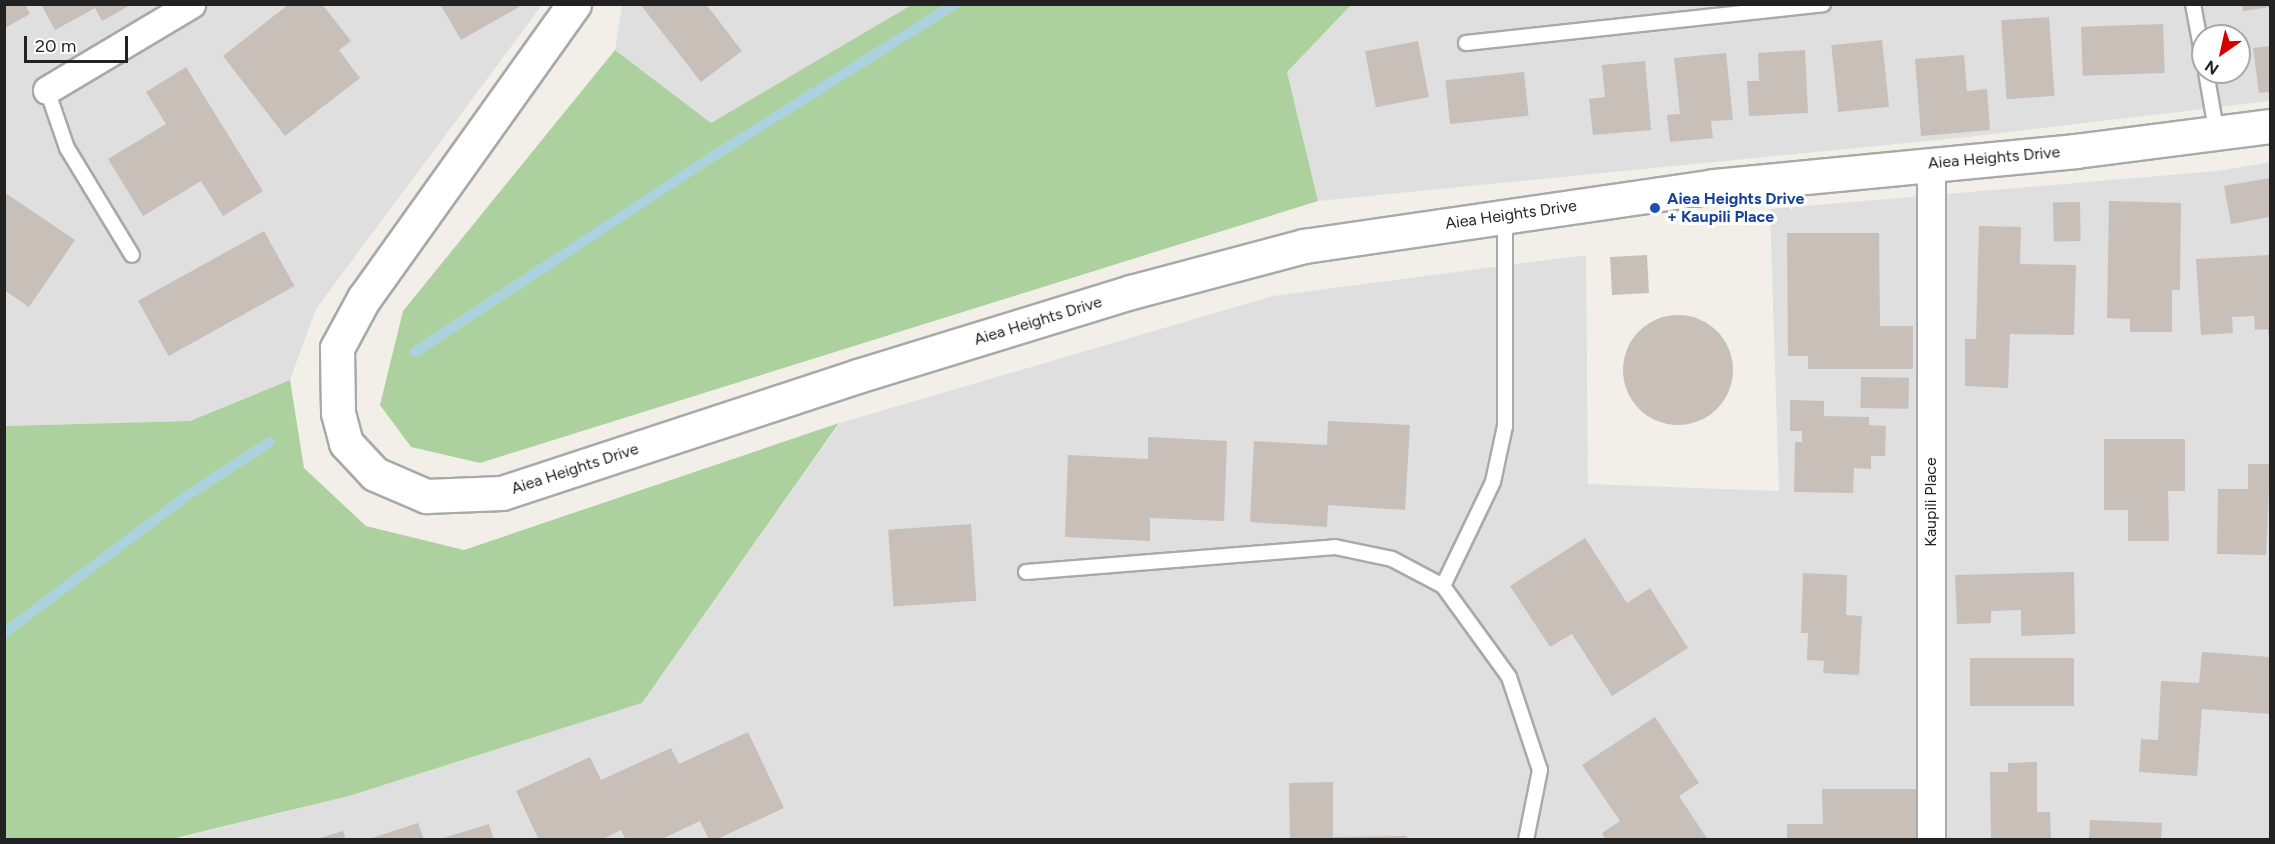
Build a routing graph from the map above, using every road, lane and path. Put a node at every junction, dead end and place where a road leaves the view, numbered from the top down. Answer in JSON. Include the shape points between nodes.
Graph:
{"nodes":[{"id":1,"x":190,"y":4,"type":"edge"},
{"id":2,"x":574,"y":4,"type":"edge"},
{"id":3,"x":1823,"y":4,"type":"edge"},
{"id":4,"x":2193,"y":4,"type":"edge"},
{"id":5,"x":2197,"y":24,"type":"edge"},
{"id":6,"x":1466,"y":43,"type":"dead end"},
{"id":7,"x":2208,"y":84,"type":"edge"},
{"id":8,"x":47,"y":90,"type":"joint"},
{"id":9,"x":2271,"y":126,"type":"edge"},
{"id":10,"x":2217,"y":136,"type":"junction"},
{"id":11,"x":1931,"y":164,"type":"junction"},
{"id":12,"x":1505,"y":216,"type":"junction"},
{"id":13,"x":132,"y":255,"type":"dead end"},
{"id":14,"x":1026,"y":572,"type":"dead end"},
{"id":15,"x":1443,"y":586,"type":"junction"},
{"id":16,"x":1526,"y":840,"type":"edge"},
{"id":17,"x":1931,"y":840,"type":"edge"}],
"edges":[{"from":1,"to":8,"type":"street"},
{"from":2,"to":12,"type":"street","name":"Aiea Heights Drive","via":[[534,66],[364,298],[337,348],[338,413],[346,443],[375,474],[426,496],[502,493],[1131,292],[1292,249]]},
{"from":3,"to":6,"type":"lane"},
{"from":4,"to":5,"type":"lane"},
{"from":7,"to":10,"type":"lane"},
{"from":8,"to":13,"type":"lane","via":[[67,148]]},
{"from":9,"to":10,"type":"street","name":"Aiea Heights Drive"},
{"from":10,"to":11,"type":"street","name":"Aiea Heights Drive"},
{"from":11,"to":12,"type":"street","name":"Aiea Heights Drive","via":[[1713,186]]},
{"from":11,"to":17,"type":"street","name":"Kaupili Place"},
{"from":12,"to":15,"type":"lane","via":[[1505,426],[1493,482]]},
{"from":14,"to":15,"type":"lane","via":[[1335,547],[1392,559]]},
{"from":15,"to":16,"type":"lane","via":[[1509,677],[1540,770]]}]}
